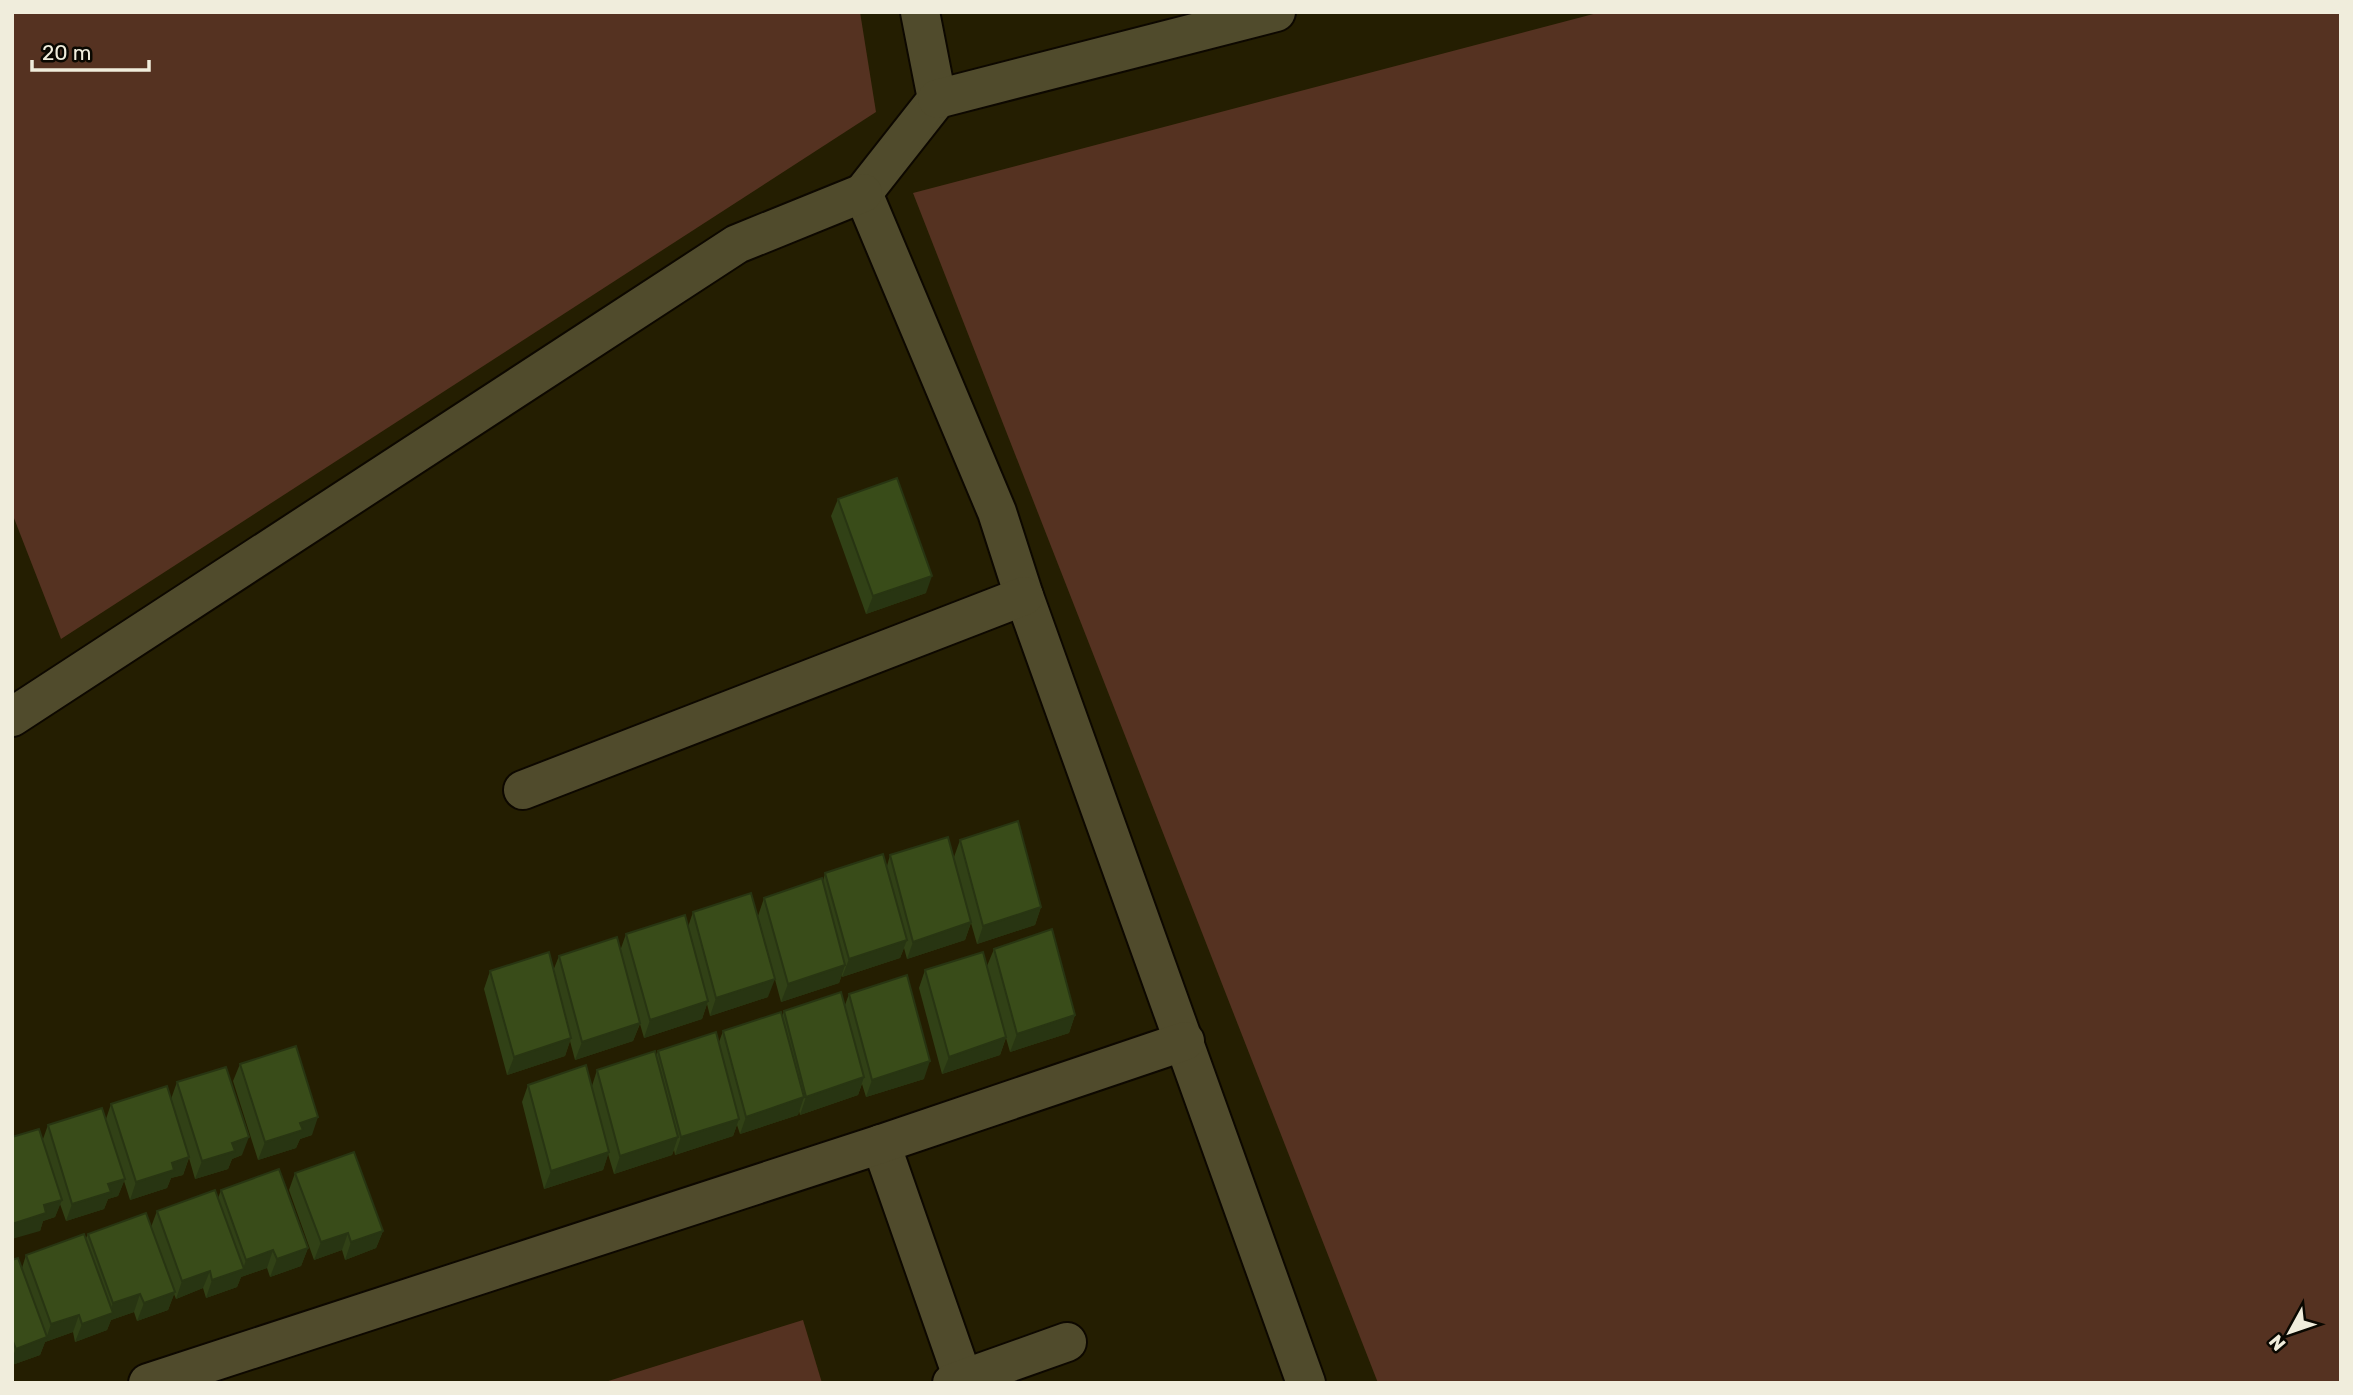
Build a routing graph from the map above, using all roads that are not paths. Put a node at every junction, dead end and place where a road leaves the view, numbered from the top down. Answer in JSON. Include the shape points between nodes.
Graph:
{"nodes":[{"id":1,"x":920,"y":12,"type":"edge"},
{"id":2,"x":1276,"y":12,"type":"edge"},
{"id":3,"x":937,"y":99,"type":"junction"},
{"id":4,"x":863,"y":193,"type":"junction"},
{"id":5,"x":1024,"y":596,"type":"junction"},
{"id":6,"x":12,"y":716,"type":"edge"},
{"id":7,"x":523,"y":789,"type":"dead end"},
{"id":8,"x":1185,"y":1041,"type":"junction"},
{"id":9,"x":881,"y":1144,"type":"junction"},
{"id":10,"x":1067,"y":1342,"type":"dead end"},
{"id":11,"x":958,"y":1381,"type":"edge"},
{"id":12,"x":148,"y":1383,"type":"edge"},
{"id":13,"x":1306,"y":1383,"type":"edge"}],
"edges":[{"from":1,"to":3,"type":"street"},
{"from":2,"to":3,"type":"street"},
{"from":3,"to":4,"type":"street"},
{"from":4,"to":5,"type":"street","via":[[997,512]]},
{"from":4,"to":6,"type":"street","via":[[737,244]]},
{"from":5,"to":7,"type":"street"},
{"from":5,"to":8,"type":"street"},
{"from":8,"to":9,"type":"street"},
{"from":8,"to":13,"type":"street"},
{"from":9,"to":11,"type":"street"},
{"from":9,"to":12,"type":"street"},
{"from":10,"to":11,"type":"street"}]}
